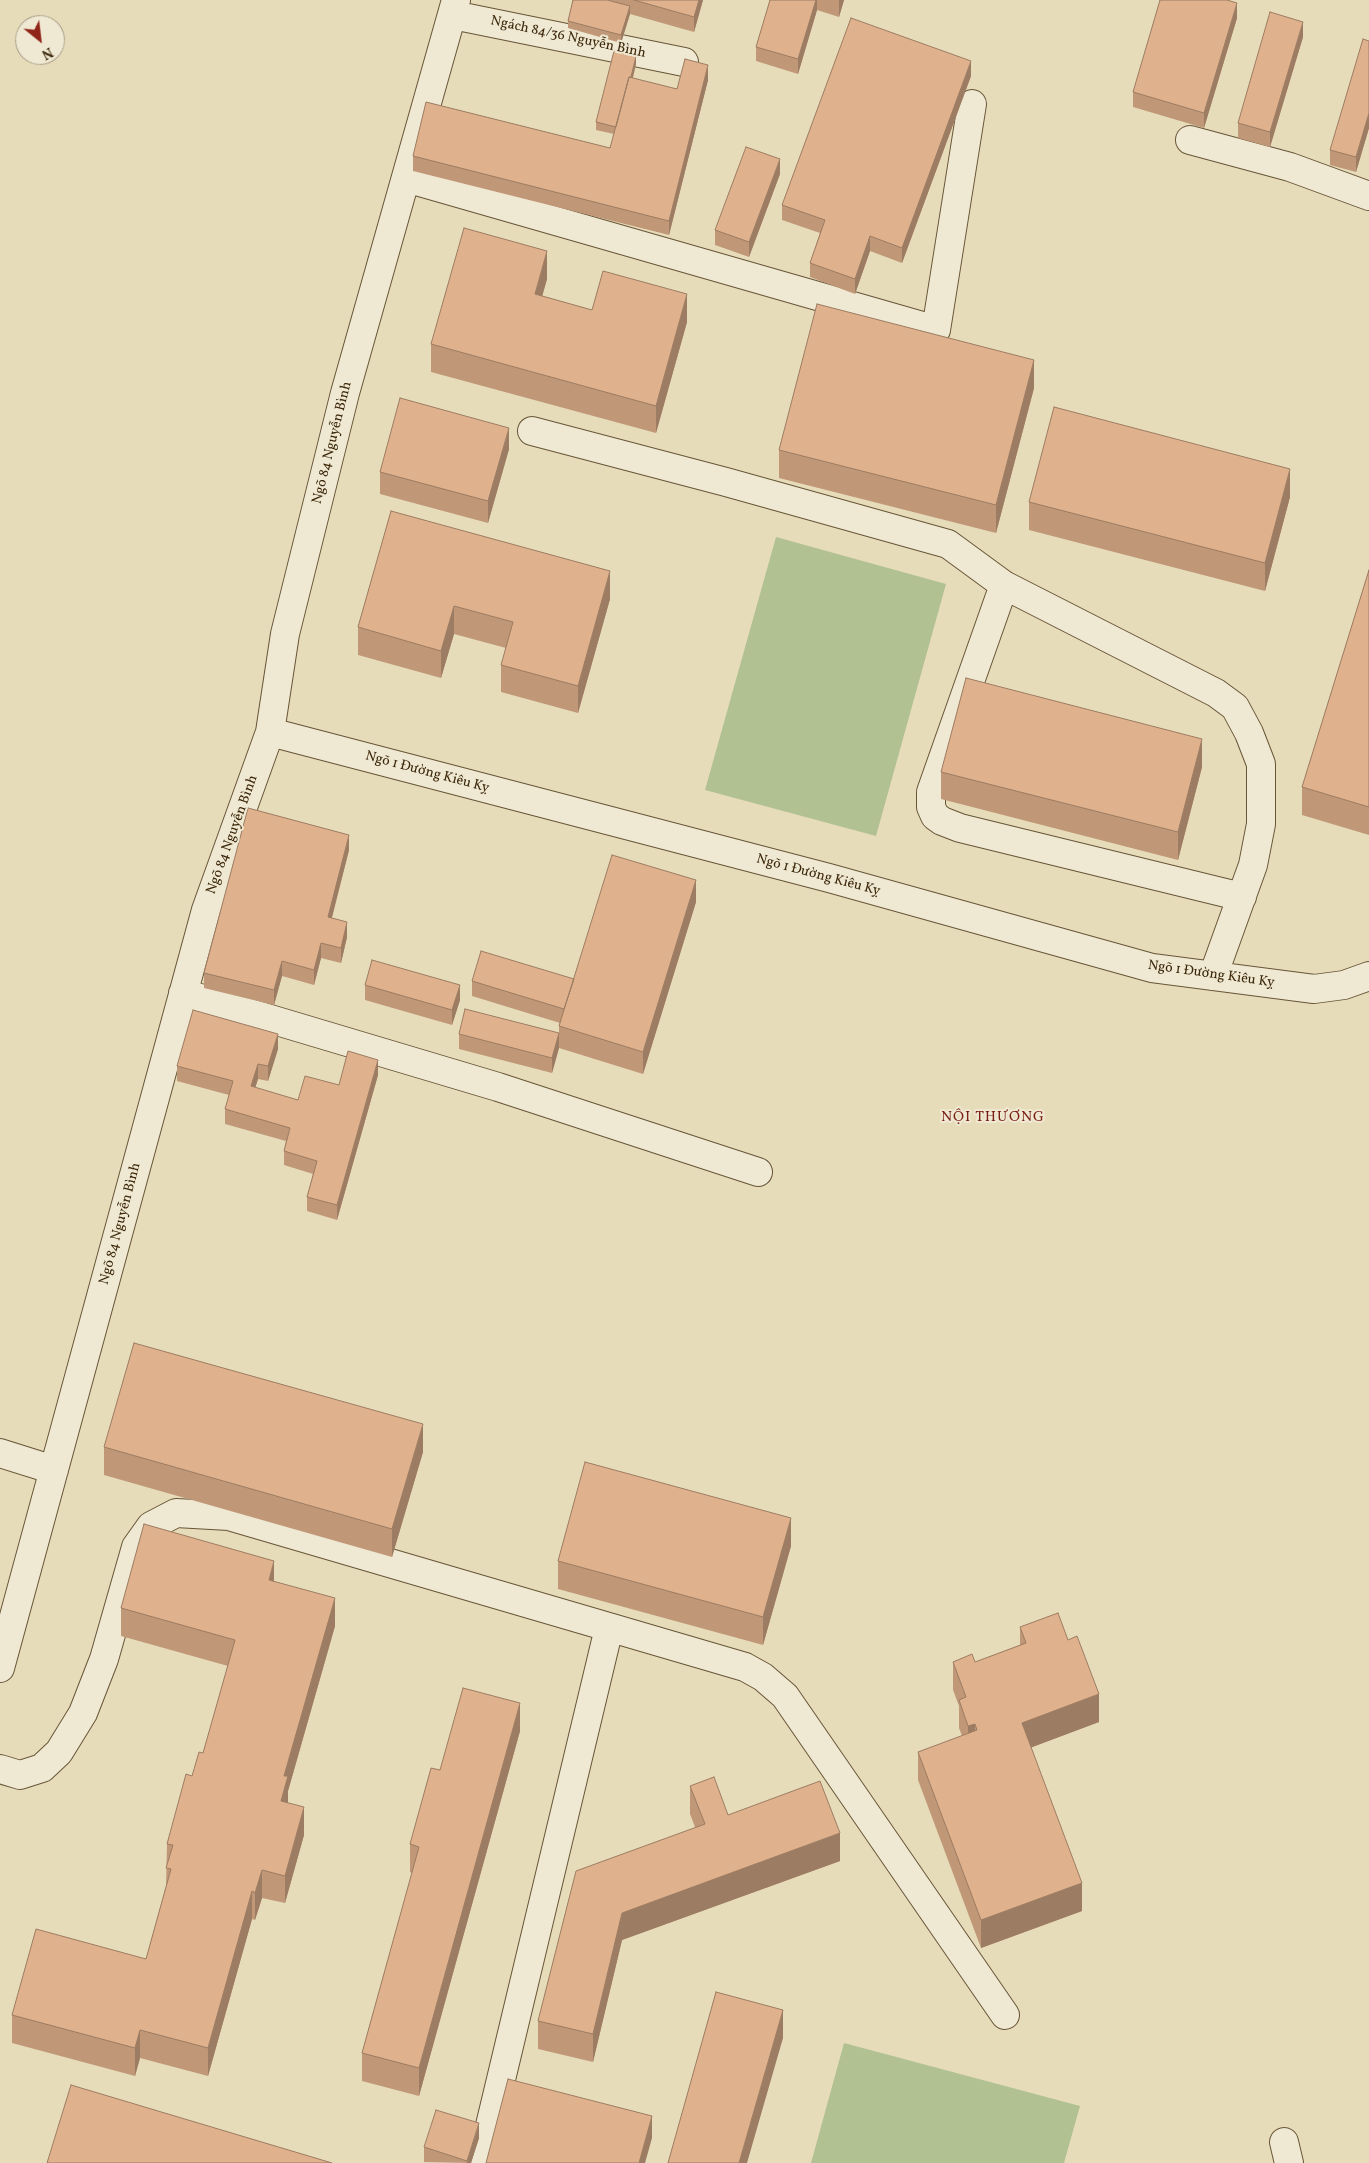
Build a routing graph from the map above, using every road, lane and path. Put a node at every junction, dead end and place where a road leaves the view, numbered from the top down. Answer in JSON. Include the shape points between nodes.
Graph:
{"nodes":[{"id":1,"x":455,"y":7,"type":"edge"},
{"id":2,"x":684,"y":62,"type":"edge"},
{"id":3,"x":972,"y":104,"type":"dead end"},
{"id":4,"x":1190,"y":140,"type":"dead end"},
{"id":5,"x":406,"y":178,"type":"junction"},
{"id":6,"x":1369,"y":196,"type":"edge"},
{"id":7,"x":532,"y":431,"type":"dead end"},
{"id":8,"x":1004,"y":585,"type":"junction"},
{"id":9,"x":270,"y":732,"type":"junction"},
{"id":10,"x":1242,"y":897,"type":"junction"},
{"id":11,"x":1213,"y":976,"type":"junction"},
{"id":12,"x":1369,"y":976,"type":"edge"},
{"id":13,"x":183,"y":993,"type":"junction"},
{"id":14,"x":758,"y":1172,"type":"dead end"},
{"id":15,"x":0,"y":1453,"type":"edge"},
{"id":16,"x":54,"y":1470,"type":"junction"},
{"id":17,"x":609,"y":1628,"type":"junction"},
{"id":18,"x":0,"y":1668,"type":"edge"},
{"id":19,"x":0,"y":1769,"type":"edge"},
{"id":20,"x":1005,"y":2014,"type":"dead end"},
{"id":21,"x":481,"y":2163,"type":"edge"}],
"edges":[{"from":1,"to":2,"type":"street","name":"Ngách 84/36 Nguyễn Bình"},
{"from":1,"to":5,"type":"street","name":"Ngõ 84 Nguyễn Bình"},
{"from":3,"to":5,"type":"street","via":[[936,330]]},
{"from":4,"to":6,"type":"street","via":[[1290,167]]},
{"from":5,"to":9,"type":"street","name":"Ngõ 84 Nguyễn Bình","via":[[345,393],[285,634]]},
{"from":7,"to":8,"type":"street","via":[[948,544]]},
{"from":8,"to":10,"type":"street","via":[[1216,693],[1235,707],[1261,764],[1260,824],[1253,864]]},
{"from":8,"to":10,"type":"street","via":[[931,792],[935,816],[951,826]]},
{"from":9,"to":11,"type":"street","name":"Ngõ 1 Đường Kiêu Kỵ","via":[[829,878],[1152,968]]},
{"from":9,"to":13,"type":"street","name":"Ngõ 84 Nguyễn Bình","via":[[206,910]]},
{"from":10,"to":11,"type":"street"},
{"from":11,"to":12,"type":"street","name":"Ngõ 1 Đường Kiêu Kỵ","via":[[1314,989],[1338,987]]},
{"from":13,"to":14,"type":"street","via":[[498,1087]]},
{"from":13,"to":16,"type":"street","name":"Ngõ 84 Nguyễn Bình"},
{"from":15,"to":16,"type":"street"},
{"from":16,"to":18,"type":"street","name":"Ngõ 84 Nguyễn Bình"},
{"from":17,"to":19,"type":"street","via":[[228,1516],[176,1512],[151,1526],[136,1547],[97,1677],[83,1713],[59,1752],[42,1768],[20,1775]]},
{"from":17,"to":20,"type":"street","via":[[745,1667],[777,1687]]},
{"from":17,"to":21,"type":"street"}]}
